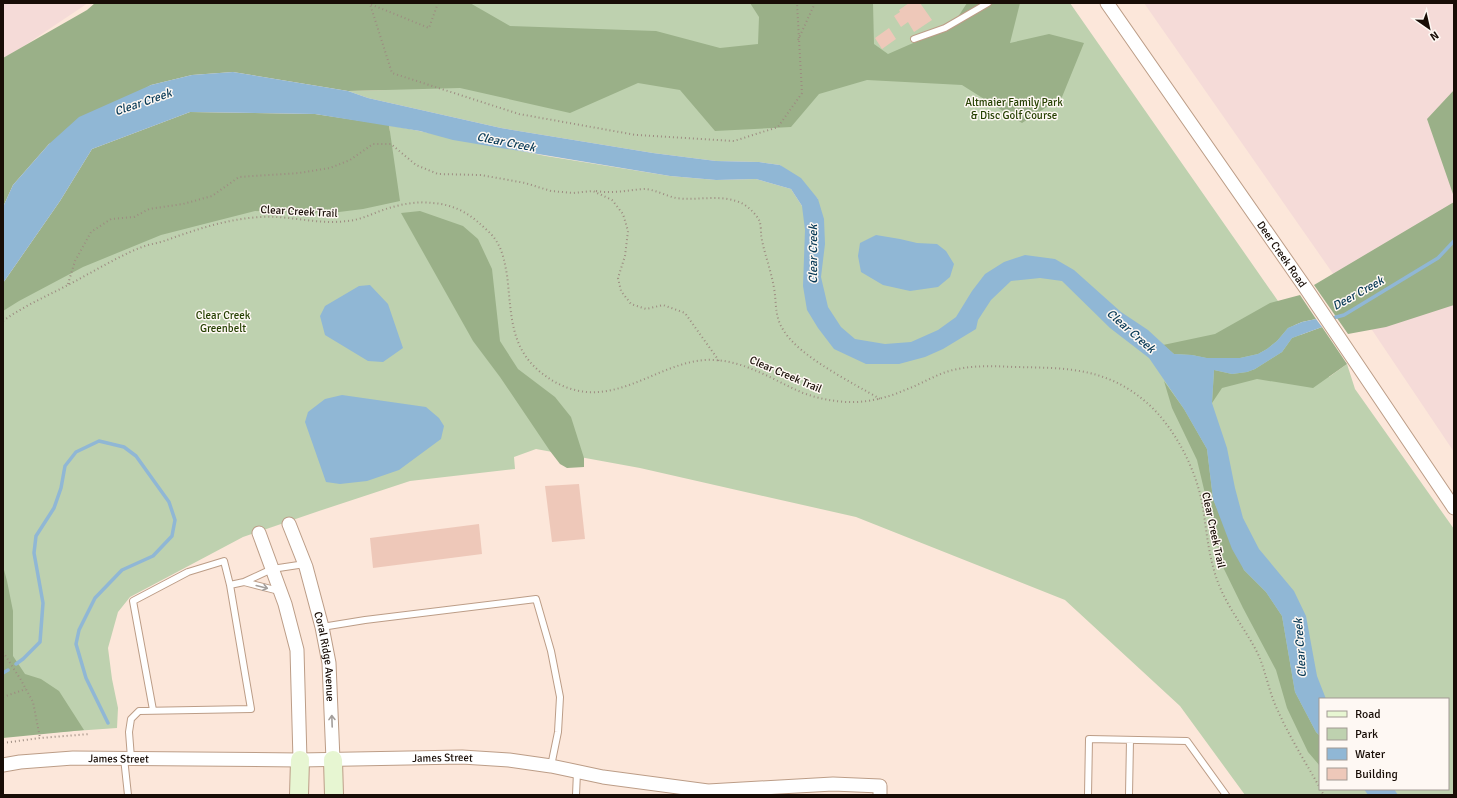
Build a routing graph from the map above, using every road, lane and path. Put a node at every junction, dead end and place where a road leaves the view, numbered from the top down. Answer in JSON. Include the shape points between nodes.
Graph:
{"nodes":[{"id":1,"x":438,"y":3,"type":"edge"},
{"id":2,"x":797,"y":3,"type":"edge"},
{"id":3,"x":815,"y":3,"type":"edge"},
{"id":4,"x":988,"y":3,"type":"edge"},
{"id":5,"x":1107,"y":3,"type":"edge"},
{"id":6,"x":914,"y":39,"type":"dead end"},
{"id":7,"x":798,"y":41,"type":"junction"},
{"id":8,"x":593,"y":191,"type":"junction"},
{"id":9,"x":68,"y":285,"type":"junction"},
{"id":10,"x":3,"y":321,"type":"edge"},
{"id":11,"x":718,"y":361,"type":"junction"},
{"id":12,"x":880,"y":399,"type":"junction"},
{"id":13,"x":1454,"y":508,"type":"edge"},
{"id":14,"x":290,"y":524,"type":"dead end"},
{"id":15,"x":259,"y":533,"type":"dead end"},
{"id":16,"x":304,"y":564,"type":"junction"},
{"id":17,"x":272,"y":569,"type":"junction"},
{"id":18,"x":244,"y":582,"type":"junction"},
{"id":19,"x":230,"y":585,"type":"junction"},
{"id":20,"x":280,"y":591,"type":"junction"},
{"id":21,"x":322,"y":627,"type":"junction"},
{"id":22,"x":3,"y":652,"type":"edge"},
{"id":23,"x":26,"y":690,"type":"junction"},
{"id":24,"x":3,"y":697,"type":"edge"},
{"id":25,"x":153,"y":710,"type":"junction"},
{"id":26,"x":90,"y":734,"type":"dead end"},
{"id":27,"x":40,"y":738,"type":"junction"},
{"id":28,"x":1130,"y":740,"type":"junction"},
{"id":29,"x":3,"y":743,"type":"edge"},
{"id":30,"x":128,"y":758,"type":"junction"},
{"id":31,"x":300,"y":760,"type":"junction"},
{"id":32,"x":333,"y":760,"type":"junction"},
{"id":33,"x":3,"y":765,"type":"edge"},
{"id":34,"x":551,"y":766,"type":"junction"},
{"id":35,"x":577,"y":772,"type":"junction"},
{"id":36,"x":1319,"y":787,"type":"edge"},
{"id":37,"x":880,"y":791,"type":"edge"},
{"id":38,"x":718,"y":793,"type":"edge"},
{"id":39,"x":128,"y":795,"type":"edge"},
{"id":40,"x":298,"y":795,"type":"edge"},
{"id":41,"x":334,"y":795,"type":"edge"},
{"id":42,"x":576,"y":795,"type":"edge"},
{"id":43,"x":1088,"y":795,"type":"edge"},
{"id":44,"x":1129,"y":795,"type":"edge"},
{"id":45,"x":1226,"y":795,"type":"edge"}],
"edges":[{"from":1,"to":7,"type":"path","via":[[429,28],[370,4],[392,73],[519,114],[636,135],[734,141],[778,127],[802,93]]},
{"from":2,"to":7,"type":"path"},
{"from":3,"to":7,"type":"path"},
{"from":4,"to":6,"type":"lane","via":[[945,28]]},
{"from":5,"to":13,"type":"street","name":"Deer Creek Road","via":[[1341,339]]},
{"from":8,"to":9,"type":"path","via":[[551,191],[525,183],[481,175],[438,174],[416,165],[391,144],[373,144],[350,160],[330,168],[298,174],[239,177],[212,196],[149,209],[134,217],[111,219],[91,232],[76,261]]},
{"from":8,"to":11,"type":"path","via":[[612,200],[624,214],[628,231],[618,278],[622,291],[631,304],[646,309],[663,305],[685,313]]},
{"from":8,"to":12,"type":"path","via":[[605,193],[646,189],[676,198],[727,198],[741,203],[760,222],[764,252],[774,288],[777,320],[784,333],[799,349]]},
{"from":9,"to":10,"type":"path","name":"Clear Creek Trail","via":[[18,310]]},
{"from":9,"to":11,"type":"path","name":"Clear Creek Trail","via":[[142,247],[235,220],[265,216],[325,222],[348,221],[393,206],[426,202],[446,204],[466,212],[497,241],[505,261],[516,340],[524,355],[554,382],[571,389],[601,392],[619,388],[681,364]]},
{"from":11,"to":12,"type":"path","name":"Clear Creek Trail","via":[[744,365],[821,399],[850,402]]},
{"from":12,"to":36,"type":"path","name":"Clear Creek Trail","via":[[955,369],[982,366],[1064,368],[1088,372],[1118,383],[1145,401],[1165,421],[1181,446],[1202,503],[1210,559],[1219,585],[1256,650],[1278,712]]},
{"from":14,"to":16,"type":"street","name":"Coral Ridge Avenue"},
{"from":15,"to":17,"type":"street"},
{"from":16,"to":17,"type":"lane"},
{"from":16,"to":21,"type":"street","name":"Coral Ridge Avenue"},
{"from":17,"to":18,"type":"lane"},
{"from":17,"to":20,"type":"street"},
{"from":18,"to":19,"type":"lane"},
{"from":18,"to":20,"type":"lane","one_way":true},
{"from":19,"to":25,"type":"lane","via":[[251,709]]},
{"from":19,"to":25,"type":"lane","via":[[224,561],[188,572],[133,601]]},
{"from":20,"to":31,"type":"street","via":[[297,650]]},
{"from":32,"to":21,"type":"street","name":"Coral Ridge Avenue","one_way":true,"via":[[329,663]]},
{"from":21,"to":34,"type":"lane","via":[[536,599],[552,651],[560,697],[558,732]]},
{"from":22,"to":23,"type":"path"},
{"from":23,"to":24,"type":"path"},
{"from":23,"to":27,"type":"path","via":[[32,702]]},
{"from":25,"to":30,"type":"lane","via":[[139,711],[131,719]]},
{"from":26,"to":27,"type":"path"},
{"from":27,"to":29,"type":"path"},
{"from":28,"to":43,"type":"lane","via":[[1090,739]]},
{"from":28,"to":44,"type":"lane"},
{"from":28,"to":45,"type":"lane","via":[[1187,741]]},
{"from":30,"to":31,"type":"street","name":"James Street"},
{"from":30,"to":33,"type":"street","name":"James Street","via":[[74,758]]},
{"from":30,"to":39,"type":"lane"},
{"from":31,"to":32,"type":"street","name":"James Street"},
{"from":31,"to":40,"type":"street"},
{"from":32,"to":34,"type":"street","name":"James Street","via":[[462,757]]},
{"from":32,"to":41,"type":"street","name":"Coral Ridge Avenue"},
{"from":34,"to":35,"type":"street","name":"James Street"},
{"from":35,"to":38,"type":"street","name":"James Street"},
{"from":35,"to":42,"type":"lane"},
{"from":37,"to":38,"type":"street","name":"James Street","via":[[833,784]]}]}
